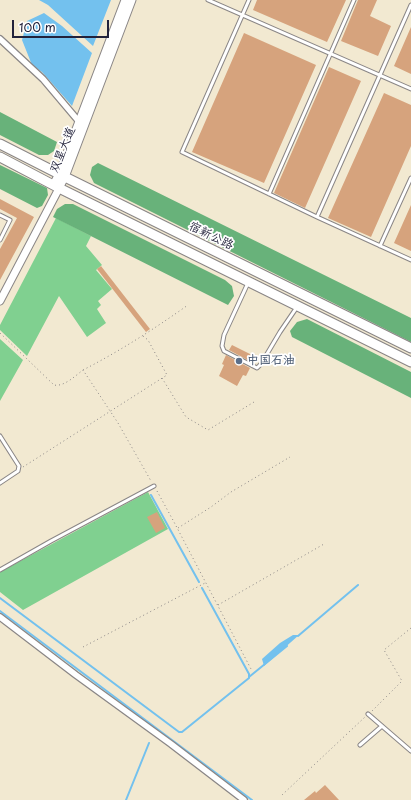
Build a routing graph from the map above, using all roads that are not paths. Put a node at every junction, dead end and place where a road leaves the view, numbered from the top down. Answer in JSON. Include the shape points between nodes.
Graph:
{"nodes":[{"id":1,"x":125,"y":0,"type":"edge"},
{"id":2,"x":132,"y":0,"type":"edge"},
{"id":3,"x":208,"y":0,"type":"edge"},
{"id":4,"x":249,"y":0,"type":"edge"},
{"id":5,"x":354,"y":0,"type":"edge"},
{"id":6,"x":411,"y":5,"type":"edge"},
{"id":7,"x":242,"y":15,"type":"junction"},
{"id":8,"x":0,"y":39,"type":"edge"},
{"id":9,"x":331,"y":54,"type":"junction"},
{"id":10,"x":380,"y":75,"type":"junction"},
{"id":11,"x":411,"y":89,"type":"edge"},
{"id":12,"x":81,"y":124,"type":"junction"},
{"id":13,"x":0,"y":144,"type":"edge"},
{"id":14,"x":0,"y":157,"type":"edge"},
{"id":15,"x":62,"y":175,"type":"junction"},
{"id":16,"x":411,"y":178,"type":"edge"},
{"id":17,"x":56,"y":186,"type":"junction"},
{"id":18,"x":268,"y":194,"type":"junction"},
{"id":19,"x":0,"y":215,"type":"edge"},
{"id":20,"x":317,"y":217,"type":"junction"},
{"id":21,"x":0,"y":240,"type":"edge"},
{"id":22,"x":380,"y":246,"type":"junction"},
{"id":23,"x":411,"y":260,"type":"edge"},
{"id":24,"x":249,"y":282,"type":"junction"},
{"id":25,"x":0,"y":301,"type":"edge"},
{"id":26,"x":298,"y":306,"type":"junction"},
{"id":27,"x":411,"y":348,"type":"edge"},
{"id":28,"x":411,"y":362,"type":"edge"},
{"id":29,"x":0,"y":436,"type":"edge"},
{"id":30,"x":0,"y":483,"type":"edge"},
{"id":31,"x":154,"y":486,"type":"road end"},
{"id":32,"x":0,"y":570,"type":"edge"},
{"id":33,"x":0,"y":617,"type":"edge"},
{"id":34,"x":368,"y":714,"type":"road end"},
{"id":35,"x":382,"y":726,"type":"junction"},
{"id":36,"x":360,"y":745,"type":"dead end"},
{"id":37,"x":411,"y":751,"type":"edge"},
{"id":38,"x":244,"y":800,"type":"edge"}],
"edges":[{"from":1,"to":12,"type":"street","name":"双星大道"},
{"from":2,"to":12,"type":"street","name":"双星大道"},
{"from":3,"to":7,"type":"lane"},
{"from":4,"to":7,"type":"lane"},
{"from":5,"to":9,"type":"lane"},
{"from":6,"to":10,"type":"lane"},
{"from":7,"to":9,"type":"lane"},
{"from":7,"to":18,"type":"lane","via":[[182,152]]},
{"from":8,"to":12,"type":"street","via":[[43,79]]},
{"from":9,"to":10,"type":"lane"},
{"from":9,"to":18,"type":"lane"},
{"from":10,"to":11,"type":"lane"},
{"from":10,"to":20,"type":"lane"},
{"from":12,"to":15,"type":"street","name":"双星大道"},
{"from":13,"to":15,"type":"highway","name":"宿新公路"},
{"from":14,"to":17,"type":"highway","name":"宿新公路"},
{"from":15,"to":17,"type":"street","name":"双星大道"},
{"from":15,"to":27,"type":"highway","name":"宿新公路"},
{"from":16,"to":22,"type":"lane"},
{"from":17,"to":24,"type":"highway","name":"宿新公路"},
{"from":17,"to":25,"type":"street","name":"双星大道"},
{"from":18,"to":20,"type":"lane"},
{"from":19,"to":21,"type":"lane","via":[[10,220]]},
{"from":20,"to":22,"type":"lane"},
{"from":22,"to":23,"type":"lane"},
{"from":24,"to":26,"type":"highway","name":"宿新公路"},
{"from":24,"to":26,"type":"lane","via":[[224,335],[224,352],[257,368]]},
{"from":26,"to":28,"type":"highway","name":"宿新公路"},
{"from":29,"to":30,"type":"lane","via":[[19,466],[18,471]]},
{"from":31,"to":32,"type":"lane"},
{"from":33,"to":38,"type":"street"},
{"from":34,"to":35,"type":"lane"},
{"from":35,"to":36,"type":"lane"},
{"from":35,"to":37,"type":"lane"}]}
